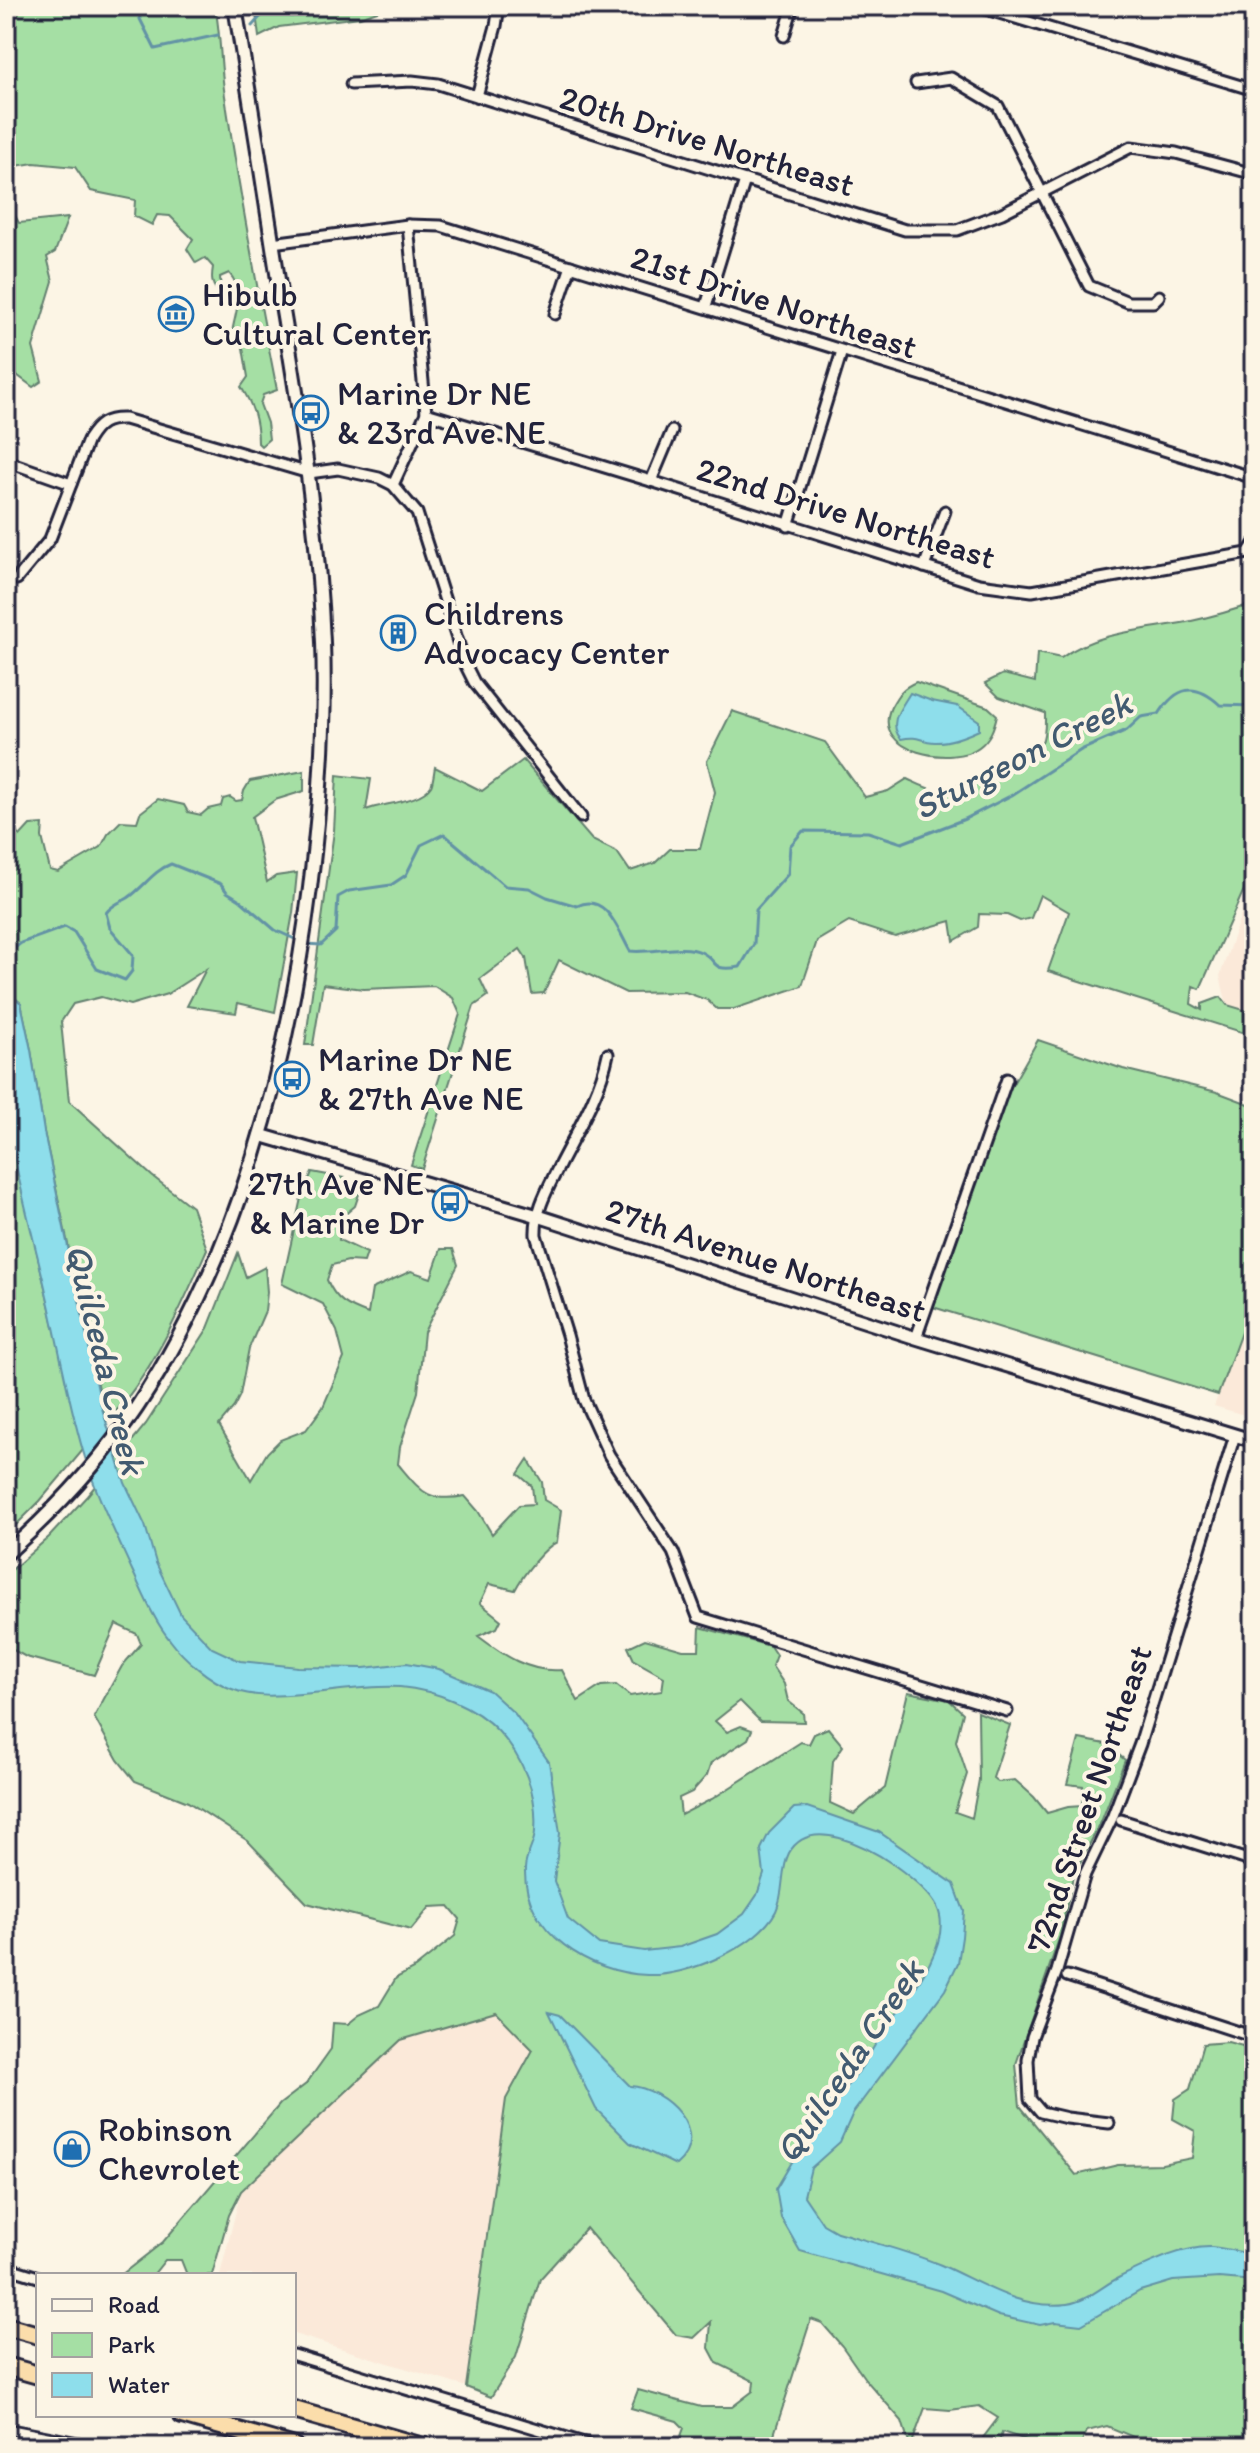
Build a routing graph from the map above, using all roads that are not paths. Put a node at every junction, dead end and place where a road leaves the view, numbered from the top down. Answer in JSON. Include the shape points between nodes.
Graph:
{"nodes":[{"id":1,"x":235,"y":6,"type":"edge"},
{"id":2,"x":499,"y":6,"type":"edge"},
{"id":3,"x":793,"y":6,"type":"edge"},
{"id":4,"x":976,"y":6,"type":"edge"},
{"id":5,"x":784,"y":36,"type":"dead end"},
{"id":6,"x":916,"y":83,"type":"dead end"},
{"id":7,"x":351,"y":84,"type":"dead end"},
{"id":8,"x":1254,"y":90,"type":"edge"},
{"id":9,"x":477,"y":96,"type":"junction"},
{"id":10,"x":1254,"y":174,"type":"edge"},
{"id":11,"x":745,"y":180,"type":"junction"},
{"id":12,"x":1043,"y":192,"type":"junction"},
{"id":13,"x":408,"y":225,"type":"junction"},
{"id":14,"x":272,"y":243,"type":"junction"},
{"id":15,"x":571,"y":266,"type":"junction"},
{"id":16,"x":1159,"y":296,"type":"dead end"},
{"id":17,"x":706,"y":306,"type":"junction"},
{"id":18,"x":555,"y":314,"type":"dead end"},
{"id":19,"x":842,"y":351,"type":"junction"},
{"id":20,"x":426,"y":413,"type":"junction"},
{"id":21,"x":672,"y":431,"type":"dead end"},
{"id":22,"x":6,"y":461,"type":"edge"},
{"id":23,"x":309,"y":473,"type":"junction"},
{"id":24,"x":1254,"y":478,"type":"edge"},
{"id":25,"x":651,"y":481,"type":"junction"},
{"id":26,"x":71,"y":484,"type":"junction"},
{"id":27,"x":393,"y":485,"type":"junction"},
{"id":28,"x":945,"y":511,"type":"dead end"},
{"id":29,"x":788,"y":526,"type":"junction"},
{"id":30,"x":1254,"y":544,"type":"edge"},
{"id":31,"x":924,"y":567,"type":"junction"},
{"id":32,"x":17,"y":579,"type":"dead end"},
{"id":33,"x":581,"y":817,"type":"dead end"},
{"id":34,"x":608,"y":1054,"type":"dead end"},
{"id":35,"x":1007,"y":1079,"type":"dead end"},
{"id":36,"x":260,"y":1135,"type":"junction"},
{"id":37,"x":538,"y":1216,"type":"junction"},
{"id":38,"x":916,"y":1338,"type":"junction"},
{"id":39,"x":1235,"y":1435,"type":"junction"},
{"id":40,"x":1254,"y":1441,"type":"edge"},
{"id":41,"x":6,"y":1554,"type":"edge"},
{"id":42,"x":1007,"y":1711,"type":"dead end"},
{"id":43,"x":1121,"y":1820,"type":"dead end"},
{"id":44,"x":1254,"y":1862,"type":"edge"},
{"id":45,"x":1067,"y":1976,"type":"dead end"},
{"id":46,"x":1254,"y":2037,"type":"edge"},
{"id":47,"x":1109,"y":2123,"type":"dead end"},
{"id":48,"x":6,"y":2267,"type":"edge"},
{"id":49,"x":36,"y":2276,"type":"edge"},
{"id":50,"x":6,"y":2326,"type":"edge"},
{"id":51,"x":36,"y":2334,"type":"edge"},
{"id":52,"x":296,"y":2356,"type":"edge"},
{"id":53,"x":6,"y":2366,"type":"edge"},
{"id":54,"x":36,"y":2374,"type":"edge"},
{"id":55,"x":296,"y":2411,"type":"edge"},
{"id":56,"x":189,"y":2417,"type":"edge"},
{"id":57,"x":6,"y":2429,"type":"edge"},
{"id":58,"x":99,"y":2447,"type":"edge"},
{"id":59,"x":295,"y":2447,"type":"edge"},
{"id":60,"x":423,"y":2447,"type":"edge"},
{"id":61,"x":597,"y":2447,"type":"edge"}],
"edges":[{"from":1,"to":14,"type":"main road"},
{"from":2,"to":9,"type":"street"},
{"from":3,"to":5,"type":"street"},
{"from":4,"to":8,"type":"street"},
{"from":6,"to":12,"type":"street","via":[[951,78],[998,106]]},
{"from":7,"to":9,"type":"street","name":"20th Drive Northeast","via":[[412,81]]},
{"from":9,"to":11,"type":"street","name":"20th Drive Northeast"},
{"from":10,"to":12,"type":"street","name":"20th Drive Northeast","via":[[1131,147]]},
{"from":11,"to":12,"type":"street","name":"20th Drive Northeast","via":[[905,230],[957,230]]},
{"from":11,"to":17,"type":"street"},
{"from":12,"to":16,"type":"street","via":[[1089,286],[1128,302],[1153,302]]},
{"from":13,"to":14,"type":"street","name":"21st Drive Northeast"},
{"from":13,"to":15,"type":"street","name":"21st Drive Northeast","via":[[441,226]]},
{"from":13,"to":20,"type":"street"},
{"from":14,"to":23,"type":"main road"},
{"from":15,"to":17,"type":"street","name":"21st Drive Northeast"},
{"from":15,"to":18,"type":"street"},
{"from":17,"to":19,"type":"street","name":"21st Drive Northeast"},
{"from":19,"to":24,"type":"street","name":"21st Drive Northeast"},
{"from":19,"to":29,"type":"street"},
{"from":20,"to":25,"type":"street","name":"22nd Drive Northeast"},
{"from":20,"to":27,"type":"street"},
{"from":21,"to":25,"type":"street"},
{"from":22,"to":26,"type":"street"},
{"from":23,"to":26,"type":"street","via":[[115,418],[95,429]]},
{"from":23,"to":27,"type":"street","via":[[338,469]]},
{"from":23,"to":36,"type":"main road","via":[[323,644],[320,776],[294,998]]},
{"from":25,"to":29,"type":"street","name":"22nd Drive Northeast"},
{"from":26,"to":32,"type":"street","via":[[50,539]]},
{"from":27,"to":33,"type":"street","via":[[417,513],[474,682]]},
{"from":28,"to":31,"type":"street"},
{"from":29,"to":31,"type":"street","name":"22nd Drive Northeast"},
{"from":30,"to":31,"type":"street","name":"22nd Drive Northeast","via":[[1248,553],[1032,591],[979,584]]},
{"from":34,"to":37,"type":"street"},
{"from":35,"to":38,"type":"street"},
{"from":36,"to":37,"type":"street","name":"27th Avenue Northeast"},
{"from":36,"to":41,"type":"main road","via":[[195,1306],[138,1406],[68,1493]]},
{"from":37,"to":38,"type":"street","name":"27th Avenue Northeast"},
{"from":37,"to":42,"type":"street","via":[[538,1246],[584,1400],[609,1455],[673,1552],[698,1617]]},
{"from":38,"to":39,"type":"street","name":"27th Avenue Northeast"},
{"from":39,"to":40,"type":"street","name":"27th Avenue Northeast"},
{"from":39,"to":47,"type":"street","name":"72nd Street Northeast","via":[[1140,1744],[1085,1874],[1032,2037],[1030,2099],[1041,2112]]},
{"from":43,"to":44,"type":"street"},
{"from":45,"to":46,"type":"street"},
{"from":48,"to":49,"type":"street"},
{"from":50,"to":51,"type":"highway"},
{"from":52,"to":61,"type":"street"},
{"from":53,"to":54,"type":"highway"},
{"from":55,"to":60,"type":"highway"},
{"from":56,"to":59,"type":"highway"},
{"from":57,"to":58,"type":"street"}]}
